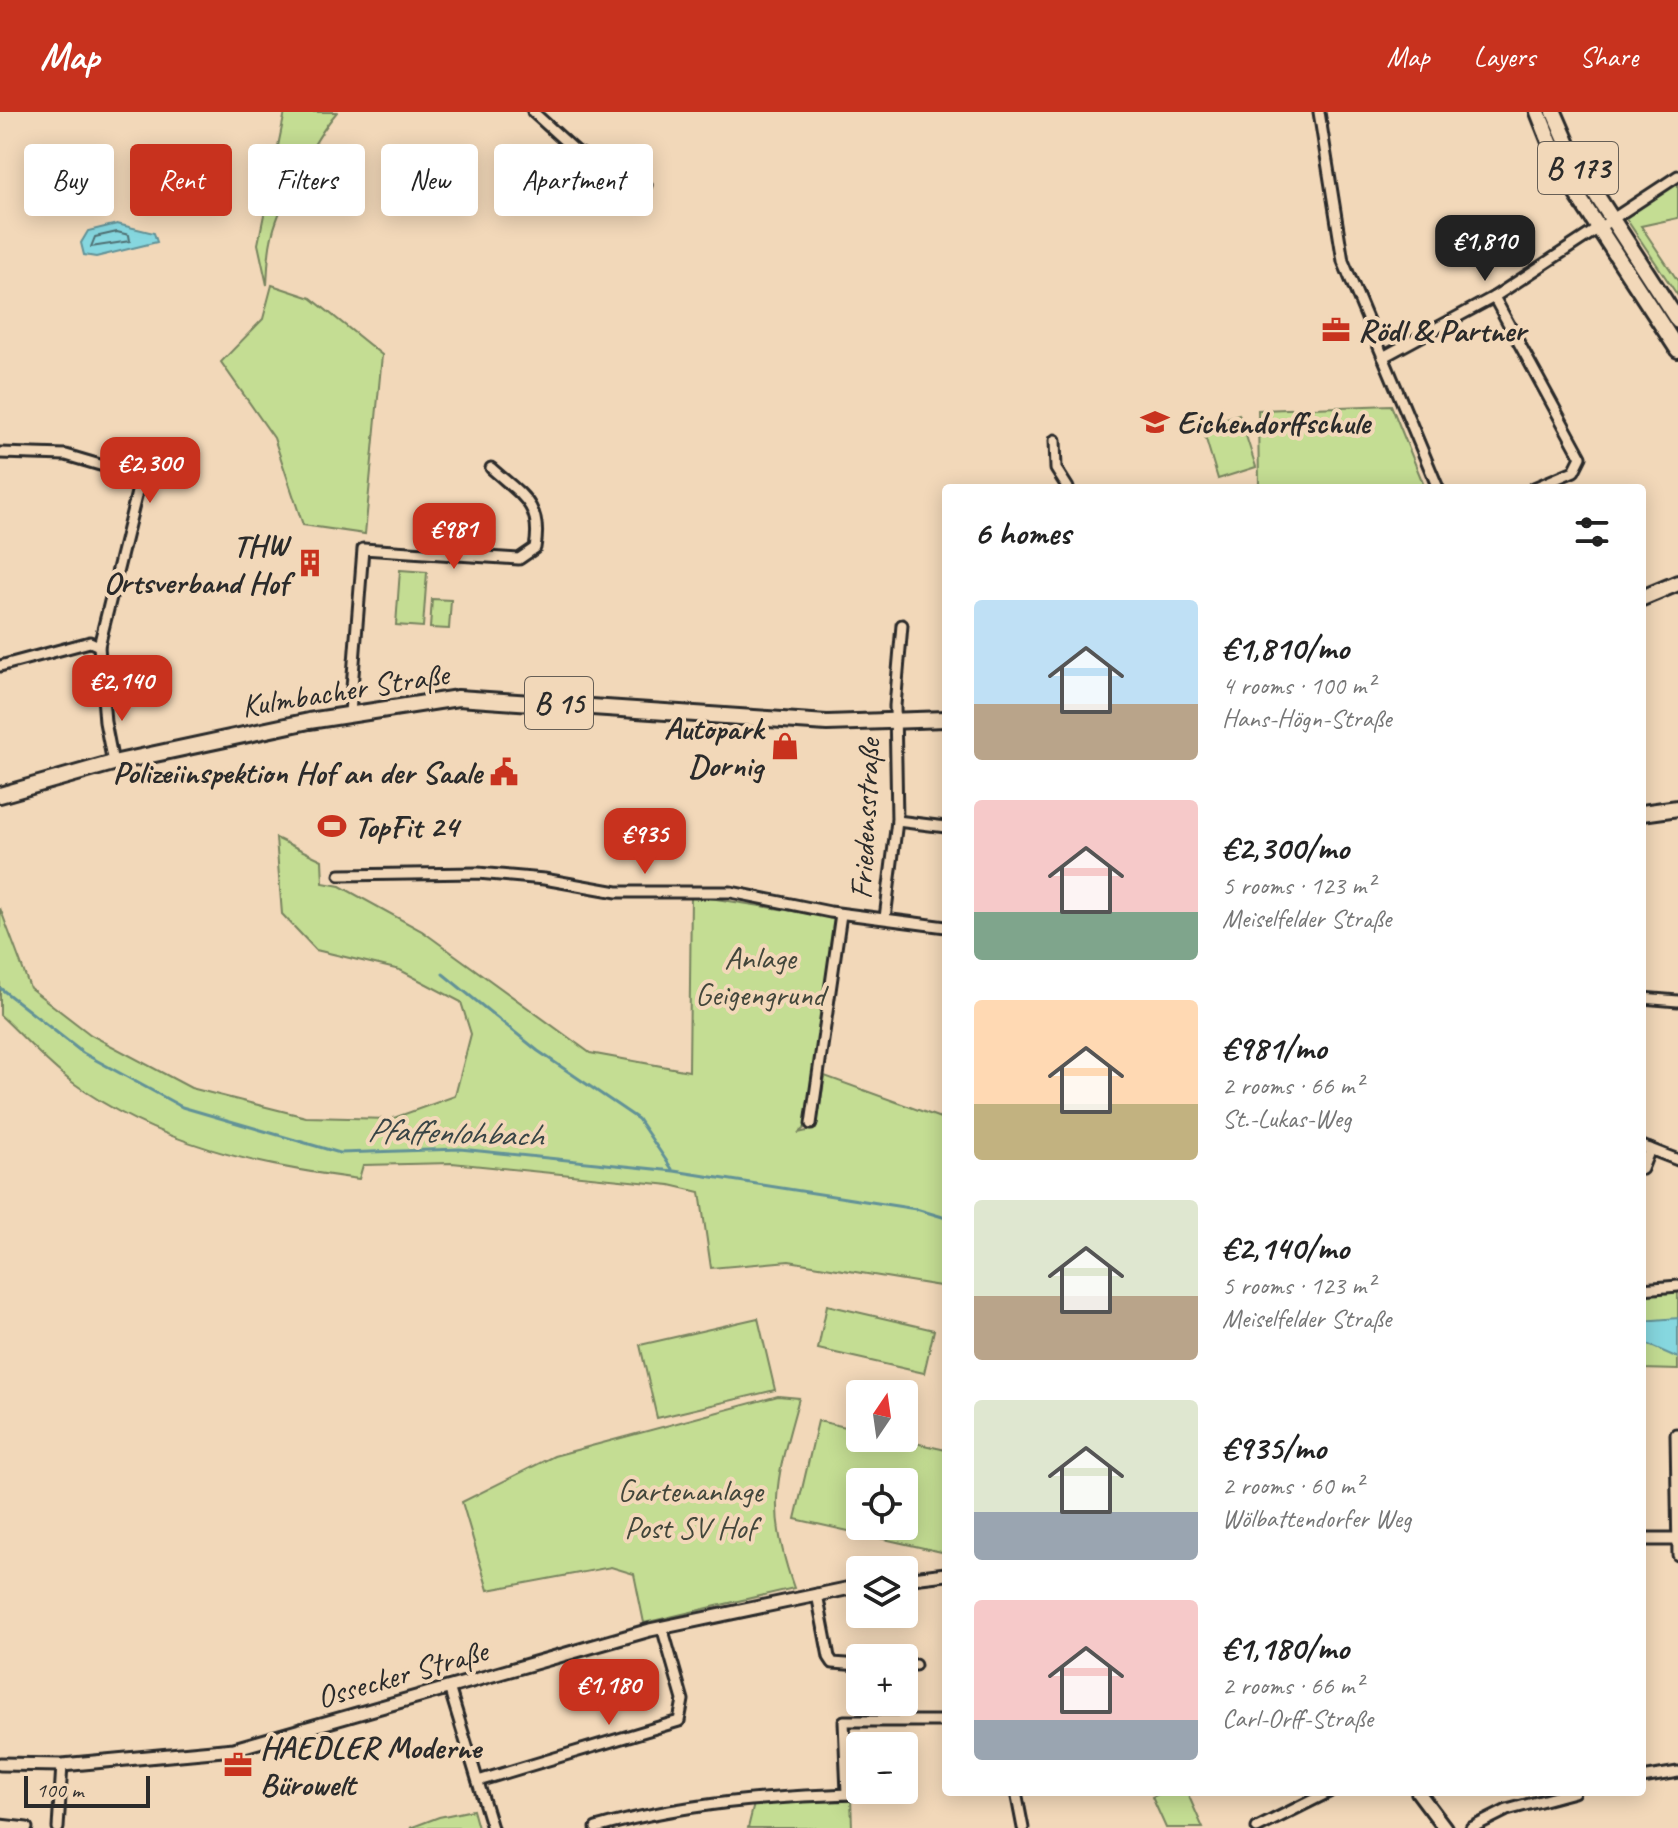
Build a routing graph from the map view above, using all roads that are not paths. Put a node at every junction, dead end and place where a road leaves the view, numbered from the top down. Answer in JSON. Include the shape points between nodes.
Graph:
{"nodes":[{"id":1,"x":533,"y":112,"type":"edge"},
{"id":2,"x":1319,"y":112,"type":"edge"},
{"id":3,"x":1538,"y":112,"type":"edge"},
{"id":4,"x":1554,"y":112,"type":"edge"},
{"id":5,"x":568,"y":144,"type":"edge"},
{"id":6,"x":1678,"y":176,"type":"edge"},
{"id":7,"x":1611,"y":220,"type":"junction"},
{"id":8,"x":1597,"y":228,"type":"junction"},
{"id":9,"x":1494,"y":297,"type":"junction"},
{"id":10,"x":1678,"y":321,"type":"edge"},
{"id":11,"x":1678,"y":350,"type":"edge"},
{"id":12,"x":1383,"y":357,"type":"junction"},
{"id":13,"x":1055,"y":440,"type":"dead end"},
{"id":14,"x":0,"y":453,"type":"edge"},
{"id":15,"x":491,"y":468,"type":"dead end"},
{"id":16,"x":1065,"y":484,"type":"edge"},
{"id":17,"x":1436,"y":484,"type":"edge"},
{"id":18,"x":1543,"y":484,"type":"edge"},
{"id":19,"x":1678,"y":583,"type":"edge"},
{"id":20,"x":1646,"y":596,"type":"edge"},
{"id":21,"x":902,"y":625,"type":"dead end"},
{"id":22,"x":99,"y":646,"type":"junction"},
{"id":23,"x":0,"y":666,"type":"edge"},
{"id":24,"x":350,"y":713,"type":"junction"},
{"id":25,"x":942,"y":719,"type":"edge"},
{"id":26,"x":896,"y":723,"type":"junction"},
{"id":27,"x":113,"y":763,"type":"junction"},
{"id":28,"x":0,"y":795,"type":"edge"},
{"id":29,"x":1678,"y":808,"type":"edge"},
{"id":30,"x":1646,"y":812,"type":"edge"},
{"id":31,"x":897,"y":821,"type":"junction"},
{"id":32,"x":942,"y":827,"type":"edge"},
{"id":33,"x":340,"y":875,"type":"dead end"},
{"id":34,"x":841,"y":914,"type":"junction"},
{"id":35,"x":885,"y":918,"type":"junction"},
{"id":36,"x":942,"y":926,"type":"edge"},
{"id":37,"x":1646,"y":998,"type":"edge"},
{"id":38,"x":1678,"y":1001,"type":"edge"},
{"id":39,"x":811,"y":1124,"type":"dead end"},
{"id":40,"x":1646,"y":1148,"type":"edge"},
{"id":41,"x":1678,"y":1160,"type":"edge"},
{"id":42,"x":1678,"y":1286,"type":"edge"},
{"id":43,"x":1646,"y":1289,"type":"edge"},
{"id":44,"x":1676,"y":1434,"type":"dead end"},
{"id":45,"x":1646,"y":1539,"type":"edge"},
{"id":46,"x":1678,"y":1539,"type":"edge"},
{"id":47,"x":1678,"y":1555,"type":"edge"},
{"id":48,"x":942,"y":1574,"type":"edge"},
{"id":49,"x":918,"y":1577,"type":"edge"},
{"id":50,"x":846,"y":1589,"type":"edge"},
{"id":51,"x":817,"y":1594,"type":"junction"},
{"id":52,"x":662,"y":1627,"type":"junction"},
{"id":53,"x":846,"y":1664,"type":"edge"},
{"id":54,"x":449,"y":1687,"type":"junction"},
{"id":55,"x":942,"y":1721,"type":"edge"},
{"id":56,"x":0,"y":1764,"type":"edge"},
{"id":57,"x":62,"y":1765,"type":"junction"},
{"id":58,"x":846,"y":1769,"type":"edge"},
{"id":59,"x":1678,"y":1772,"type":"edge"},
{"id":60,"x":1646,"y":1777,"type":"edge"},
{"id":61,"x":478,"y":1781,"type":"junction"},
{"id":62,"x":846,"y":1793,"type":"edge"},
{"id":63,"x":1017,"y":1796,"type":"edge"},
{"id":64,"x":1321,"y":1796,"type":"edge"},
{"id":65,"x":1421,"y":1796,"type":"edge"},
{"id":66,"x":1559,"y":1796,"type":"edge"},
{"id":67,"x":0,"y":1825,"type":"edge"},
{"id":68,"x":620,"y":1825,"type":"edge"},
{"id":69,"x":27,"y":1828,"type":"edge"},
{"id":70,"x":58,"y":1828,"type":"edge"},
{"id":71,"x":492,"y":1828,"type":"edge"},
{"id":72,"x":596,"y":1828,"type":"edge"},
{"id":73,"x":1023,"y":1828,"type":"edge"},
{"id":74,"x":1257,"y":1828,"type":"edge"},
{"id":75,"x":1445,"y":1828,"type":"edge"},
{"id":76,"x":1471,"y":1828,"type":"edge"}],
"edges":[{"from":1,"to":5,"type":"street"},
{"from":2,"to":12,"type":"street","via":[[1343,261]]},
{"from":3,"to":8,"type":"main road","number":"B 173","via":[[1561,170]]},
{"from":4,"to":7,"type":"main road","number":"B 173","via":[[1577,165]]},
{"from":6,"to":7,"type":"street"},
{"from":7,"to":8,"type":"street"},
{"from":7,"to":10,"type":"main road","number":"B 173"},
{"from":8,"to":9,"type":"street"},
{"from":8,"to":11,"type":"main road","number":"B 173"},
{"from":9,"to":12,"type":"street"},
{"from":9,"to":18,"type":"street","via":[[1581,457],[1574,471]]},
{"from":12,"to":17,"type":"street"},
{"from":13,"to":16,"type":"street","via":[[1056,469]]},
{"from":14,"to":22,"type":"street","via":[[66,455],[134,475],[139,484]]},
{"from":15,"to":24,"type":"street","via":[[533,508],[538,519],[535,548],[519,559],[363,549]]},
{"from":19,"to":20,"type":"main road"},
{"from":21,"to":26,"type":"street","name":"Friedensstraße"},
{"from":22,"to":23,"type":"street","via":[[90,642]]},
{"from":22,"to":27,"type":"street"},
{"from":24,"to":26,"type":"main road","name":"Kulmbacher Straße","number":"B 15","via":[[435,700],[486,699],[827,723]]},
{"from":24,"to":27,"type":"main road","name":"Kulmbacher Straße","number":"B 15"},
{"from":25,"to":26,"type":"main road","name":"Kulmbacher Straße","number":"B 15"},
{"from":26,"to":31,"type":"street","name":"Friedensstraße"},
{"from":27,"to":28,"type":"main road","name":"Kulmbacher Straße","number":"B 15"},
{"from":29,"to":30,"type":"main road"},
{"from":31,"to":32,"type":"street"},
{"from":31,"to":35,"type":"street","name":"Friedensstraße"},
{"from":33,"to":34,"type":"street","via":[[478,873],[617,892],[731,892]]},
{"from":34,"to":35,"type":"street"},
{"from":34,"to":39,"type":"street"},
{"from":35,"to":36,"type":"street"},
{"from":37,"to":38,"type":"street"},
{"from":40,"to":41,"type":"street"},
{"from":42,"to":43,"type":"street"},
{"from":44,"to":46,"type":"street"},
{"from":45,"to":46,"type":"street"},
{"from":46,"to":47,"type":"street"},
{"from":48,"to":49,"type":"street"},
{"from":50,"to":51,"type":"street","name":"Ossecker Straße"},
{"from":51,"to":52,"type":"street","name":"Ossecker Straße"},
{"from":51,"to":53,"type":"street","via":[[829,1657],[833,1663]]},
{"from":52,"to":54,"type":"street","name":"Ossecker Straße"},
{"from":52,"to":61,"type":"street","via":[[683,1700],[679,1721]]},
{"from":54,"to":57,"type":"street","name":"Ossecker Straße","via":[[234,1749]]},
{"from":54,"to":61,"type":"street"},
{"from":55,"to":58,"type":"street","via":[[844,1721]]},
{"from":56,"to":57,"type":"street","name":"Ossecker Straße"},
{"from":57,"to":70,"type":"street"},
{"from":59,"to":60,"type":"street"},
{"from":61,"to":71,"type":"street"},
{"from":62,"to":68,"type":"street","via":[[660,1812]]},
{"from":63,"to":73,"type":"street"},
{"from":64,"to":74,"type":"street"},
{"from":65,"to":75,"type":"main road"},
{"from":66,"to":76,"type":"street","via":[[1507,1810]]},
{"from":67,"to":69,"type":"street"},
{"from":68,"to":72,"type":"street"}]}
